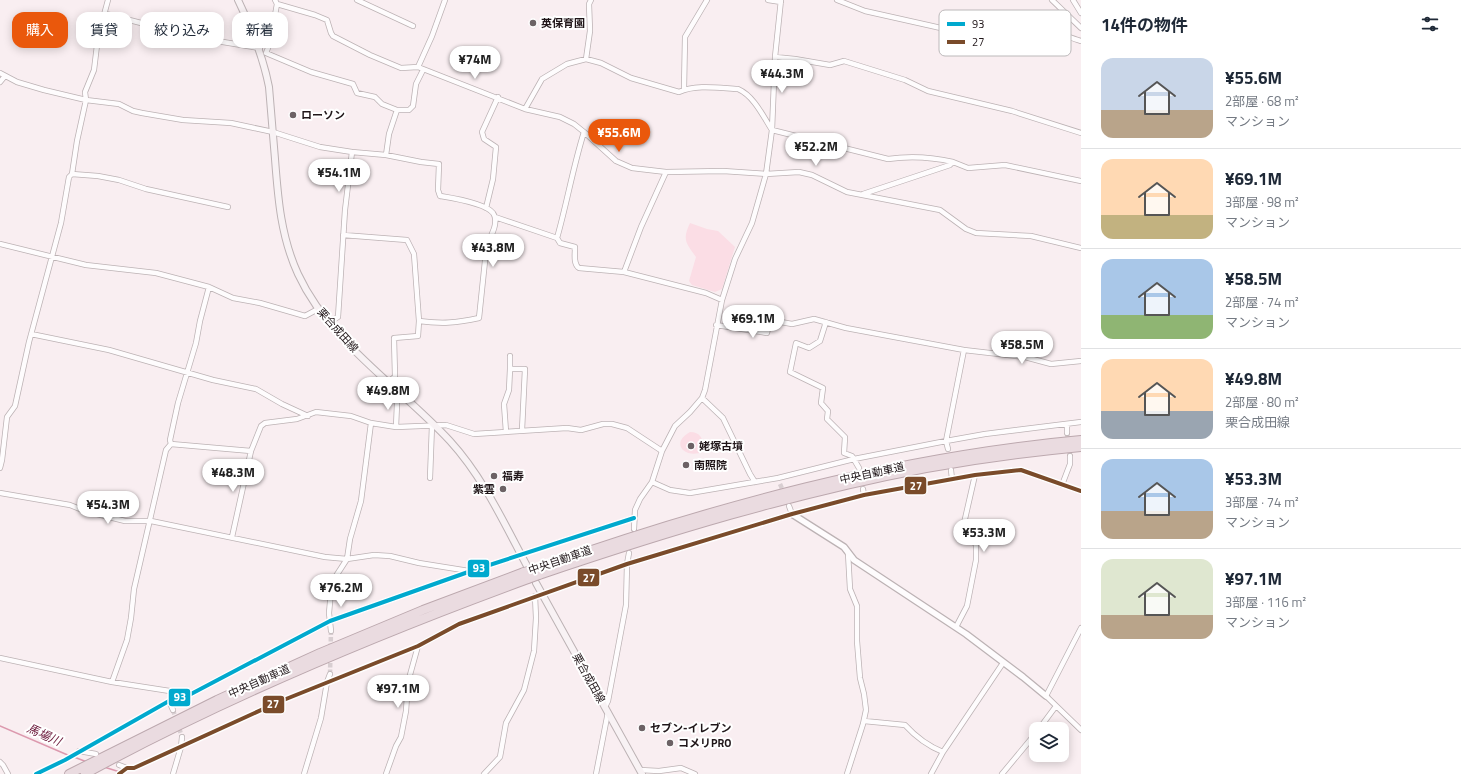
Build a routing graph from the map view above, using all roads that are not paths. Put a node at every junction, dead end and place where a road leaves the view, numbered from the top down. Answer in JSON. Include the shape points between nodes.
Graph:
{"nodes":[{"id":1,"x":108,"y":0,"type":"edge"},
{"id":2,"x":238,"y":0,"type":"edge"},
{"id":3,"x":357,"y":0,"type":"edge"},
{"id":4,"x":445,"y":0,"type":"edge"},
{"id":5,"x":591,"y":0,"type":"edge"},
{"id":6,"x":707,"y":0,"type":"edge"},
{"id":7,"x":768,"y":0,"type":"edge"},
{"id":8,"x":837,"y":0,"type":"edge"},
{"id":9,"x":1052,"y":0,"type":"edge"},
{"id":10,"x":1073,"y":0,"type":"edge"},
{"id":11,"x":781,"y":1,"type":"edge"},
{"id":12,"x":276,"y":2,"type":"edge"},
{"id":13,"x":1062,"y":10,"type":"edge"},
{"id":14,"x":106,"y":12,"type":"edge"},
{"id":15,"x":1081,"y":13,"type":"edge"},
{"id":16,"x":1071,"y":18,"type":"edge"},
{"id":17,"x":132,"y":21,"type":"edge"},
{"id":18,"x":413,"y":26,"type":"dead end"},
{"id":19,"x":939,"y":28,"type":"edge"},
{"id":20,"x":1081,"y":28,"type":"edge"},
{"id":21,"x":1071,"y":38,"type":"edge"},
{"id":22,"x":1081,"y":41,"type":"edge"},
{"id":23,"x":97,"y":48,"type":"edge"},
{"id":24,"x":262,"y":51,"type":"junction"},
{"id":25,"x":775,"y":57,"type":"junction"},
{"id":26,"x":586,"y":58,"type":"junction"},
{"id":27,"x":420,"y":68,"type":"junction"},
{"id":28,"x":0,"y":73,"type":"edge"},
{"id":29,"x":5,"y":76,"type":"junction"},
{"id":30,"x":0,"y":82,"type":"edge"},
{"id":31,"x":684,"y":89,"type":"junction"},
{"id":32,"x":498,"y":98,"type":"junction"},
{"id":33,"x":86,"y":100,"type":"junction"},
{"id":34,"x":525,"y":109,"type":"junction"},
{"id":35,"x":397,"y":110,"type":"junction"},
{"id":36,"x":772,"y":130,"type":"junction"},
{"id":37,"x":273,"y":132,"type":"junction"},
{"id":38,"x":584,"y":132,"type":"junction"},
{"id":39,"x":1081,"y":134,"type":"edge"},
{"id":40,"x":352,"y":152,"type":"junction"},
{"id":41,"x":386,"y":155,"type":"junction"},
{"id":42,"x":953,"y":162,"type":"junction"},
{"id":43,"x":666,"y":172,"type":"junction"},
{"id":44,"x":72,"y":174,"type":"junction"},
{"id":45,"x":766,"y":174,"type":"junction"},
{"id":46,"x":1081,"y":181,"type":"edge"},
{"id":47,"x":862,"y":194,"type":"junction"},
{"id":48,"x":228,"y":207,"type":"dead end"},
{"id":49,"x":486,"y":208,"type":"junction"},
{"id":50,"x":495,"y":217,"type":"junction"},
{"id":51,"x":343,"y":235,"type":"junction"},
{"id":52,"x":557,"y":238,"type":"junction"},
{"id":53,"x":0,"y":244,"type":"edge"},
{"id":54,"x":1081,"y":248,"type":"edge"},
{"id":55,"x":52,"y":257,"type":"junction"},
{"id":56,"x":624,"y":272,"type":"junction"},
{"id":57,"x":209,"y":287,"type":"junction"},
{"id":58,"x":722,"y":300,"type":"junction"},
{"id":59,"x":318,"y":309,"type":"junction"},
{"id":60,"x":419,"y":321,"type":"junction"},
{"id":61,"x":826,"y":322,"type":"junction"},
{"id":62,"x":328,"y":323,"type":"junction"},
{"id":63,"x":716,"y":325,"type":"junction"},
{"id":64,"x":31,"y":334,"type":"junction"},
{"id":65,"x":964,"y":350,"type":"junction"},
{"id":66,"x":510,"y":356,"type":"dead end"},
{"id":67,"x":1081,"y":361,"type":"edge"},
{"id":68,"x":510,"y":369,"type":"junction"},
{"id":69,"x":188,"y":373,"type":"junction"},
{"id":70,"x":389,"y":382,"type":"junction"},
{"id":71,"x":395,"y":388,"type":"junction"},
{"id":72,"x":702,"y":398,"type":"junction"},
{"id":73,"x":308,"y":416,"type":"junction"},
{"id":74,"x":1081,"y":422,"type":"edge"},
{"id":75,"x":371,"y":424,"type":"junction"},
{"id":76,"x":1067,"y":424,"type":"junction"},
{"id":77,"x":433,"y":426,"type":"junction"},
{"id":78,"x":396,"y":427,"type":"junction"},
{"id":79,"x":522,"y":430,"type":"junction"},
{"id":80,"x":506,"y":432,"type":"junction"},
{"id":81,"x":1067,"y":433,"type":"tunnel mouth"},
{"id":82,"x":1081,"y":440,"type":"edge"},
{"id":83,"x":946,"y":441,"type":"junction"},
{"id":84,"x":171,"y":444,"type":"junction"},
{"id":85,"x":1081,"y":447,"type":"edge"},
{"id":86,"x":948,"y":449,"type":"dead end"},
{"id":87,"x":251,"y":451,"type":"junction"},
{"id":88,"x":662,"y":452,"type":"junction"},
{"id":89,"x":1070,"y":456,"type":"tunnel mouth"},
{"id":90,"x":854,"y":459,"type":"junction"},
{"id":91,"x":0,"y":468,"type":"edge"},
{"id":92,"x":859,"y":468,"type":"dead end"},
{"id":93,"x":951,"y":470,"type":"dead end"},
{"id":94,"x":975,"y":475,"type":"junction"},
{"id":95,"x":430,"y":478,"type":"dead end"},
{"id":96,"x":778,"y":478,"type":"junction"},
{"id":97,"x":952,"y":479,"type":"junction"},
{"id":98,"x":652,"y":482,"type":"junction"},
{"id":99,"x":755,"y":482,"type":"junction"},
{"id":100,"x":780,"y":484,"type":"tunnel mouth"},
{"id":101,"x":1062,"y":485,"type":"junction"},
{"id":102,"x":863,"y":488,"type":"dead end"},
{"id":103,"x":1081,"y":491,"type":"edge"},
{"id":104,"x":0,"y":494,"type":"edge"},
{"id":105,"x":864,"y":495,"type":"junction"},
{"id":106,"x":789,"y":506,"type":"dead end"},
{"id":107,"x":792,"y":514,"type":"junction"},
{"id":108,"x":634,"y":518,"type":"junction"},
{"id":109,"x":151,"y":521,"type":"junction"},
{"id":110,"x":634,"y":529,"type":"dead end"},
{"id":111,"x":232,"y":538,"type":"junction"},
{"id":112,"x":848,"y":553,"type":"junction"},
{"id":113,"x":629,"y":554,"type":"dead end"},
{"id":114,"x":522,"y":556,"type":"junction"},
{"id":115,"x":347,"y":559,"type":"junction"},
{"id":116,"x":627,"y":564,"type":"junction"},
{"id":117,"x":471,"y":571,"type":"junction"},
{"id":118,"x":532,"y":574,"type":"junction"},
{"id":119,"x":543,"y":595,"type":"junction"},
{"id":120,"x":535,"y":596,"type":"junction"},
{"id":121,"x":330,"y":621,"type":"junction"},
{"id":122,"x":956,"y":627,"type":"junction"},
{"id":123,"x":1081,"y":628,"type":"edge"},
{"id":124,"x":331,"y":631,"type":"tunnel mouth"},
{"id":125,"x":418,"y":646,"type":"junction"},
{"id":126,"x":0,"y":658,"type":"edge"},
{"id":127,"x":1003,"y":663,"type":"junction"},
{"id":128,"x":330,"y":674,"type":"tunnel mouth"},
{"id":129,"x":112,"y":682,"type":"junction"},
{"id":130,"x":327,"y":682,"type":"junction"},
{"id":131,"x":192,"y":694,"type":"junction"},
{"id":132,"x":1046,"y":696,"type":"junction"},
{"id":133,"x":169,"y":702,"type":"junction"},
{"id":134,"x":1056,"y":706,"type":"junction"},
{"id":135,"x":606,"y":709,"type":"junction"},
{"id":136,"x":173,"y":710,"type":"tunnel mouth"},
{"id":137,"x":864,"y":721,"type":"junction"},
{"id":138,"x":1044,"y":722,"type":"edge"},
{"id":139,"x":1074,"y":722,"type":"junction"},
{"id":140,"x":1081,"y":722,"type":"edge"},
{"id":141,"x":1081,"y":730,"type":"edge"},
{"id":142,"x":182,"y":738,"type":"tunnel mouth"},
{"id":143,"x":1029,"y":741,"type":"edge"},
{"id":144,"x":181,"y":747,"type":"junction"},
{"id":145,"x":79,"y":751,"type":"junction"},
{"id":146,"x":943,"y":752,"type":"junction"},
{"id":147,"x":97,"y":756,"type":"junction"},
{"id":148,"x":0,"y":762,"type":"edge"},
{"id":149,"x":119,"y":765,"type":"dead end"},
{"id":150,"x":85,"y":770,"type":"edge"},
{"id":151,"x":126,"y":770,"type":"junction"},
{"id":152,"x":641,"y":772,"type":"edge"},
{"id":153,"x":8,"y":774,"type":"edge"},
{"id":154,"x":36,"y":774,"type":"edge"},
{"id":155,"x":69,"y":774,"type":"edge"},
{"id":156,"x":119,"y":774,"type":"edge"},
{"id":157,"x":173,"y":774,"type":"edge"},
{"id":158,"x":304,"y":774,"type":"edge"},
{"id":159,"x":386,"y":774,"type":"edge"},
{"id":160,"x":484,"y":774,"type":"edge"},
{"id":161,"x":596,"y":774,"type":"edge"},
{"id":162,"x":695,"y":774,"type":"edge"},
{"id":163,"x":848,"y":774,"type":"edge"},
{"id":164,"x":931,"y":774,"type":"edge"},
{"id":165,"x":1002,"y":774,"type":"edge"}],
"edges":[{"from":1,"to":14,"type":"street"},
{"from":2,"to":24,"type":"main road","name":"栗合成田線"},
{"from":3,"to":18,"type":"street"},
{"from":4,"to":27,"type":"street"},
{"from":5,"to":26,"type":"street"},
{"from":6,"to":31,"type":"street","via":[[685,38]]},
{"from":7,"to":11,"type":"street"},
{"from":8,"to":19,"type":"street","via":[[865,11]]},
{"from":9,"to":13,"type":"street"},
{"from":10,"to":15,"type":"street"},
{"from":11,"to":25,"type":"street"},
{"from":12,"to":24,"type":"street","via":[[270,43]]},
{"from":12,"to":27,"type":"street","via":[[327,20],[333,36],[370,55],[401,68]]},
{"from":16,"to":20,"type":"street"},
{"from":17,"to":24,"type":"street","via":[[186,36]]},
{"from":21,"to":22,"type":"street"},
{"from":23,"to":33,"type":"street","via":[[94,70],[85,92]]},
{"from":24,"to":35,"type":"street","via":[[311,72],[353,84],[357,93],[375,97],[382,104]]},
{"from":24,"to":37,"type":"main road","name":"栗合成田線","via":[[269,87]]},
{"from":25,"to":36,"type":"street"},
{"from":25,"to":39,"type":"street","via":[[830,64],[844,61],[905,80],[928,91],[1012,111]]},
{"from":26,"to":31,"type":"street","via":[[631,78],[679,92]]},
{"from":26,"to":34,"type":"street","via":[[567,64],[542,79]]},
{"from":27,"to":32,"type":"street"},
{"from":27,"to":35,"type":"street","via":[[413,106],[409,110]]},
{"from":28,"to":29,"type":"street"},
{"from":29,"to":30,"type":"street"},
{"from":29,"to":33,"type":"street","via":[[44,90]]},
{"from":31,"to":36,"type":"street","via":[[738,89],[754,103]]},
{"from":32,"to":34,"type":"street"},
{"from":32,"to":49,"type":"street","via":[[482,132],[484,139],[496,147],[493,179]]},
{"from":33,"to":37,"type":"street","via":[[119,104],[133,111],[183,120],[231,123]]},
{"from":33,"to":44,"type":"street"},
{"from":34,"to":38,"type":"street","via":[[560,117]]},
{"from":35,"to":41,"type":"street","via":[[389,134]]},
{"from":36,"to":42,"type":"street","via":[[888,159],[904,156],[938,158]]},
{"from":36,"to":45,"type":"street"},
{"from":37,"to":40,"type":"street","via":[[320,147]]},
{"from":37,"to":59,"type":"main road","name":"栗合成田線","via":[[284,234],[298,273]]},
{"from":38,"to":43,"type":"street","via":[[616,161],[632,168]]},
{"from":38,"to":52,"type":"street"},
{"from":40,"to":41,"type":"street"},
{"from":40,"to":51,"type":"street"},
{"from":41,"to":49,"type":"street","via":[[439,164],[440,196],[458,198]]},
{"from":42,"to":46,"type":"street","via":[[968,168],[1005,165]]},
{"from":42,"to":47,"type":"street"},
{"from":43,"to":45,"type":"street","via":[[723,171]]},
{"from":43,"to":56,"type":"street"},
{"from":44,"to":48,"type":"street","via":[[119,180],[146,189]]},
{"from":44,"to":55,"type":"street","via":[[69,177]]},
{"from":45,"to":47,"type":"street","via":[[798,172],[812,175],[847,192]]},
{"from":45,"to":58,"type":"street","via":[[752,223]]},
{"from":47,"to":54,"type":"street","via":[[940,210],[966,229],[976,233],[1031,236]]},
{"from":49,"to":50,"type":"street"},
{"from":50,"to":52,"type":"street"},
{"from":50,"to":60,"type":"street","via":[[492,235],[487,242],[479,318],[457,323]]},
{"from":51,"to":60,"type":"street","via":[[407,240],[414,254]]},
{"from":51,"to":62,"type":"street","via":[[338,317]]},
{"from":52,"to":56,"type":"street","via":[[560,243],[575,247],[575,263],[579,268]]},
{"from":53,"to":55,"type":"street"},
{"from":55,"to":57,"type":"street","via":[[86,265],[156,273]]},
{"from":55,"to":64,"type":"street"},
{"from":56,"to":58,"type":"street"},
{"from":57,"to":59,"type":"street","via":[[233,298],[305,316]]},
{"from":57,"to":69,"type":"street"},
{"from":58,"to":63,"type":"street"},
{"from":59,"to":62,"type":"main road","name":"栗合成田線"},
{"from":60,"to":70,"type":"street","via":[[418,336],[394,338],[395,376]]},
{"from":61,"to":63,"type":"street","via":[[814,319],[792,324],[770,320],[767,333]]},
{"from":61,"to":65,"type":"street"},
{"from":61,"to":90,"type":"street","via":[[820,341],[809,348],[796,343],[790,372],[823,388],[821,403],[828,411],[827,419],[846,436],[844,453]]},
{"from":62,"to":70,"type":"main road","name":"栗合成田線"},
{"from":63,"to":72,"type":"street"},
{"from":64,"to":69,"type":"street","via":[[109,350]]},
{"from":64,"to":91,"type":"street","via":[[14,406],[7,417]]},
{"from":65,"to":67,"type":"street","via":[[1025,357],[1051,364]]},
{"from":65,"to":83,"type":"street"},
{"from":66,"to":68,"type":"street"},
{"from":68,"to":79,"type":"street","via":[[525,369]]},
{"from":68,"to":80,"type":"street","via":[[509,390],[504,404]]},
{"from":69,"to":73,"type":"street","via":[[256,389]]},
{"from":69,"to":84,"type":"street","via":[[178,403]]},
{"from":70,"to":71,"type":"main road","name":"栗合成田線"},
{"from":71,"to":77,"type":"main road","name":"栗合成田線"},
{"from":71,"to":78,"type":"street"},
{"from":72,"to":88,"type":"street","via":[[675,426]]},
{"from":72,"to":99,"type":"street","via":[[723,418]]},
{"from":73,"to":75,"type":"street","via":[[316,412],[328,413],[351,416]]},
{"from":73,"to":87,"type":"street","via":[[265,423],[261,426]]},
{"from":74,"to":76,"type":"street"},
{"from":75,"to":78,"type":"street"},
{"from":75,"to":115,"type":"street","via":[[361,501]]},
{"from":76,"to":81,"type":"street"},
{"from":76,"to":83,"type":"street"},
{"from":77,"to":78,"type":"street"},
{"from":77,"to":80,"type":"street","via":[[446,425],[474,434]]},
{"from":77,"to":95,"type":"street"},
{"from":77,"to":114,"type":"main road","name":"栗合成田線","via":[[450,441],[479,478]]},
{"from":79,"to":80,"type":"street"},
{"from":79,"to":88,"type":"street","via":[[581,430],[612,424],[627,428]]},
{"from":82,"to":118,"type":"highway","name":"中央自動車道","via":[[925,461],[798,489],[661,527]]},
{"from":83,"to":86,"type":"street"},
{"from":83,"to":90,"type":"street"},
{"from":84,"to":87,"type":"street"},
{"from":84,"to":109,"type":"street","via":[[166,450]]},
{"from":85,"to":118,"type":"highway","name":"中央自動車道","via":[[926,468],[852,484],[737,513]]},
{"from":87,"to":111,"type":"street"},
{"from":88,"to":98,"type":"street"},
{"from":89,"to":101,"type":"street","via":[[1070,464]]},
{"from":90,"to":92,"type":"street"},
{"from":90,"to":96,"type":"street"},
{"from":93,"to":97,"type":"street"},
{"from":94,"to":97,"type":"street"},
{"from":94,"to":101,"type":"street","via":[[1021,470]]},
{"from":94,"to":122,"type":"street","via":[[962,532],[963,536],[976,545],[976,560],[967,606]]},
{"from":96,"to":99,"type":"street"},
{"from":96,"to":100,"type":"street"},
{"from":97,"to":105,"type":"street"},
{"from":98,"to":99,"type":"street","via":[[670,490],[690,493]]},
{"from":98,"to":108,"type":"street","via":[[640,499]]},
{"from":101,"to":103,"type":"street"},
{"from":102,"to":105,"type":"street"},
{"from":104,"to":109,"type":"street","via":[[70,505],[125,521]]},
{"from":105,"to":107,"type":"street"},
{"from":106,"to":107,"type":"street"},
{"from":107,"to":112,"type":"street","via":[[844,547]]},
{"from":107,"to":116,"type":"street"},
{"from":108,"to":110,"type":"street"},
{"from":108,"to":114,"type":"street"},
{"from":109,"to":111,"type":"street"},
{"from":109,"to":129,"type":"street","via":[[134,589],[127,640]]},
{"from":111,"to":115,"type":"street","via":[[284,550]]},
{"from":112,"to":122,"type":"street","via":[[854,560]]},
{"from":112,"to":137,"type":"street","via":[[850,589],[856,606],[860,678],[866,710]]},
{"from":113,"to":116,"type":"street"},
{"from":114,"to":117,"type":"street"},
{"from":114,"to":118,"type":"main road","name":"栗合成田線"},
{"from":115,"to":117,"type":"street","via":[[374,555],[390,556]]},
{"from":115,"to":121,"type":"street","via":[[336,576],[331,592]]},
{"from":116,"to":119,"type":"street"},
{"from":116,"to":135,"type":"street","via":[[626,605]]},
{"from":117,"to":121,"type":"street"},
{"from":118,"to":119,"type":"main road","name":"栗合成田線"},
{"from":118,"to":147,"type":"highway","name":"中央自動車道","via":[[423,610],[216,700]]},
{"from":118,"to":150,"type":"highway","name":"中央自動車道","via":[[321,660],[220,706],[94,769]]},
{"from":119,"to":120,"type":"street"},
{"from":119,"to":135,"type":"main road","name":"栗合成田線"},
{"from":120,"to":125,"type":"street","via":[[459,624]]},
{"from":120,"to":160,"type":"street","via":[[534,651],[524,690],[506,723],[500,757]]},
{"from":121,"to":124,"type":"street"},
{"from":121,"to":131,"type":"street"},
{"from":122,"to":127,"type":"street"},
{"from":123,"to":132,"type":"street"},
{"from":125,"to":130,"type":"street"},
{"from":125,"to":159,"type":"street","via":[[408,682],[401,738]]},
{"from":126,"to":129,"type":"street"},
{"from":127,"to":132,"type":"street"},
{"from":127,"to":146,"type":"street"},
{"from":128,"to":130,"type":"street"},
{"from":129,"to":131,"type":"street"},
{"from":130,"to":144,"type":"street"},
{"from":130,"to":158,"type":"street","via":[[321,718]]},
{"from":131,"to":133,"type":"street"},
{"from":132,"to":134,"type":"street"},
{"from":133,"to":136,"type":"street"},
{"from":133,"to":145,"type":"street"},
{"from":134,"to":138,"type":"street"},
{"from":134,"to":139,"type":"street"},
{"from":135,"to":152,"type":"main road","name":"栗合成田線"},
{"from":135,"to":161,"type":"street"},
{"from":137,"to":146,"type":"street","via":[[905,724],[913,734]]},
{"from":137,"to":163,"type":"street"},
{"from":139,"to":140,"type":"street"},
{"from":139,"to":141,"type":"street"},
{"from":142,"to":144,"type":"street"},
{"from":143,"to":165,"type":"street"},
{"from":144,"to":151,"type":"street"},
{"from":144,"to":157,"type":"street"},
{"from":145,"to":147,"type":"street"},
{"from":145,"to":154,"type":"street"},
{"from":146,"to":164,"type":"street"},
{"from":147,"to":150,"type":"highway","name":"中央自動車道"},
{"from":148,"to":153,"type":"street"},
{"from":149,"to":151,"type":"street"},
{"from":150,"to":155,"type":"highway","name":"中央自動車道"},
{"from":151,"to":156,"type":"street"},
{"from":152,"to":162,"type":"street","via":[[681,768]]}]}
